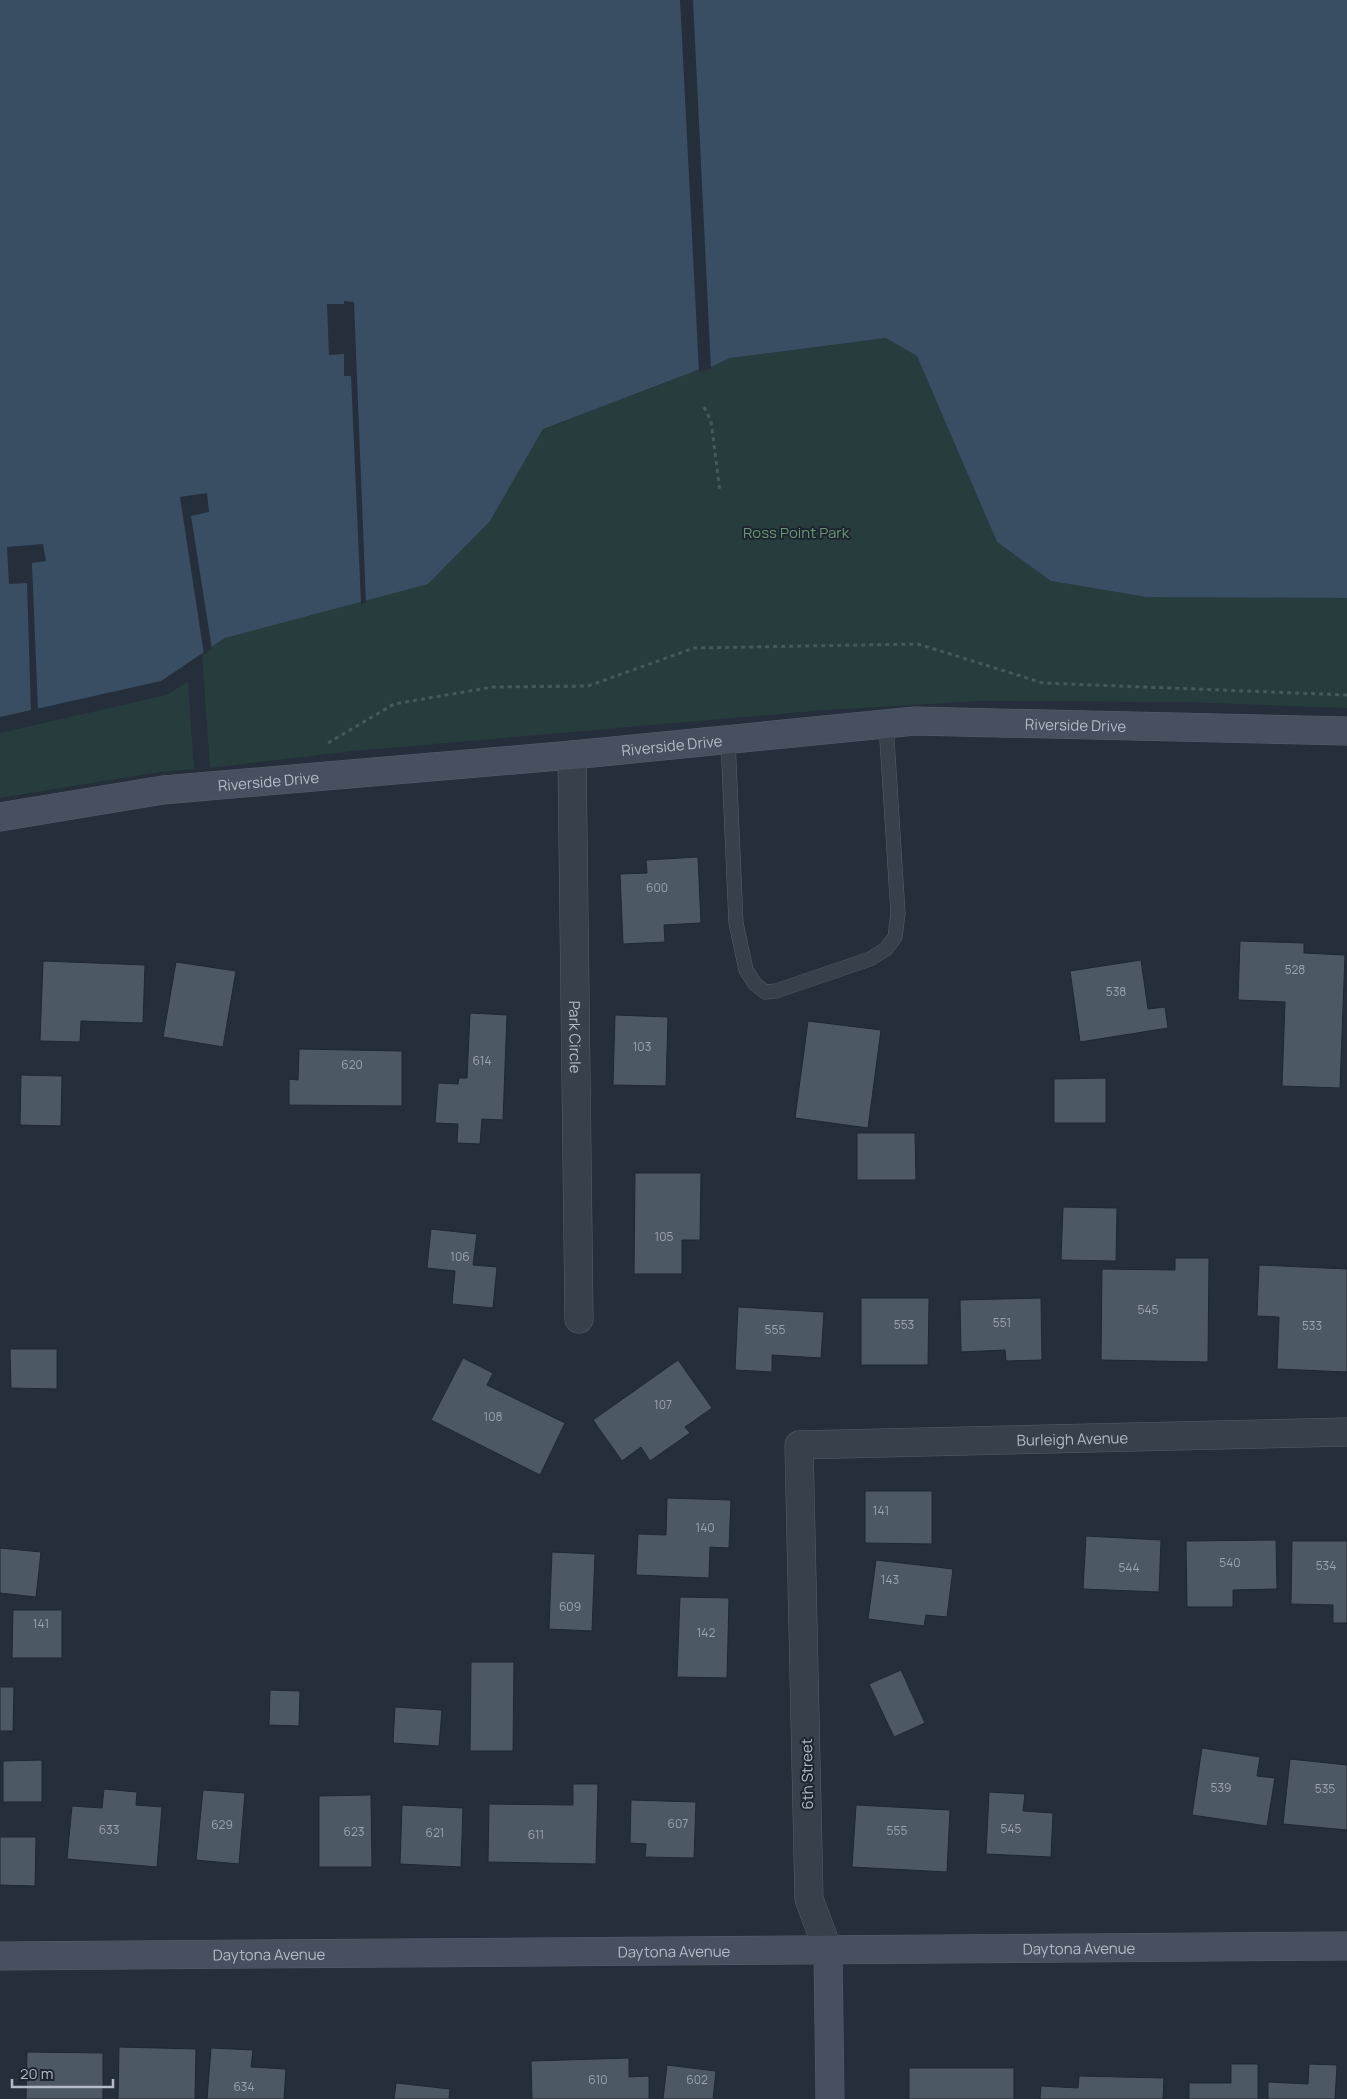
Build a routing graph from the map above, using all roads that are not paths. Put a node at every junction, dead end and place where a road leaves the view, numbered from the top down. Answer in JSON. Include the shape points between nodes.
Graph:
{"nodes":[{"id":1,"x":886,"y":724,"type":"junction"},
{"id":2,"x":1347,"y":731,"type":"edge"},
{"id":3,"x":728,"y":740,"type":"junction"},
{"id":4,"x":572,"y":756,"type":"junction"},
{"id":5,"x":0,"y":817,"type":"edge"},
{"id":6,"x":579,"y":1319,"type":"dead end"},
{"id":7,"x":1347,"y":1432,"type":"edge"},
{"id":8,"x":800,"y":1445,"type":"joint"},
{"id":9,"x":1347,"y":1946,"type":"edge"},
{"id":10,"x":828,"y":1950,"type":"junction"},
{"id":11,"x":0,"y":1956,"type":"edge"},
{"id":12,"x":830,"y":2099,"type":"edge"}],
"edges":[{"from":1,"to":2,"type":"street","name":"Riverside Drive","via":[[915,721]]},
{"from":1,"to":3,"type":"street","name":"Riverside Drive"},
{"from":1,"to":3,"type":"lane","via":[[898,913],[895,937],[886,949],[870,959],[776,991],[764,992],[754,984],[746,970],[736,923]]},
{"from":3,"to":4,"type":"street","name":"Riverside Drive"},
{"from":4,"to":5,"type":"street","name":"Riverside Drive","via":[[163,790]]},
{"from":4,"to":6,"type":"street","name":"Park Circle"},
{"from":7,"to":8,"type":"street","name":"Burleigh Avenue"},
{"from":8,"to":10,"type":"street","name":"6th Street","via":[[809,1899]]},
{"from":9,"to":10,"type":"street","name":"Daytona Avenue"},
{"from":10,"to":11,"type":"street","name":"Daytona Avenue"},
{"from":10,"to":12,"type":"street","name":"6th Street"}]}
